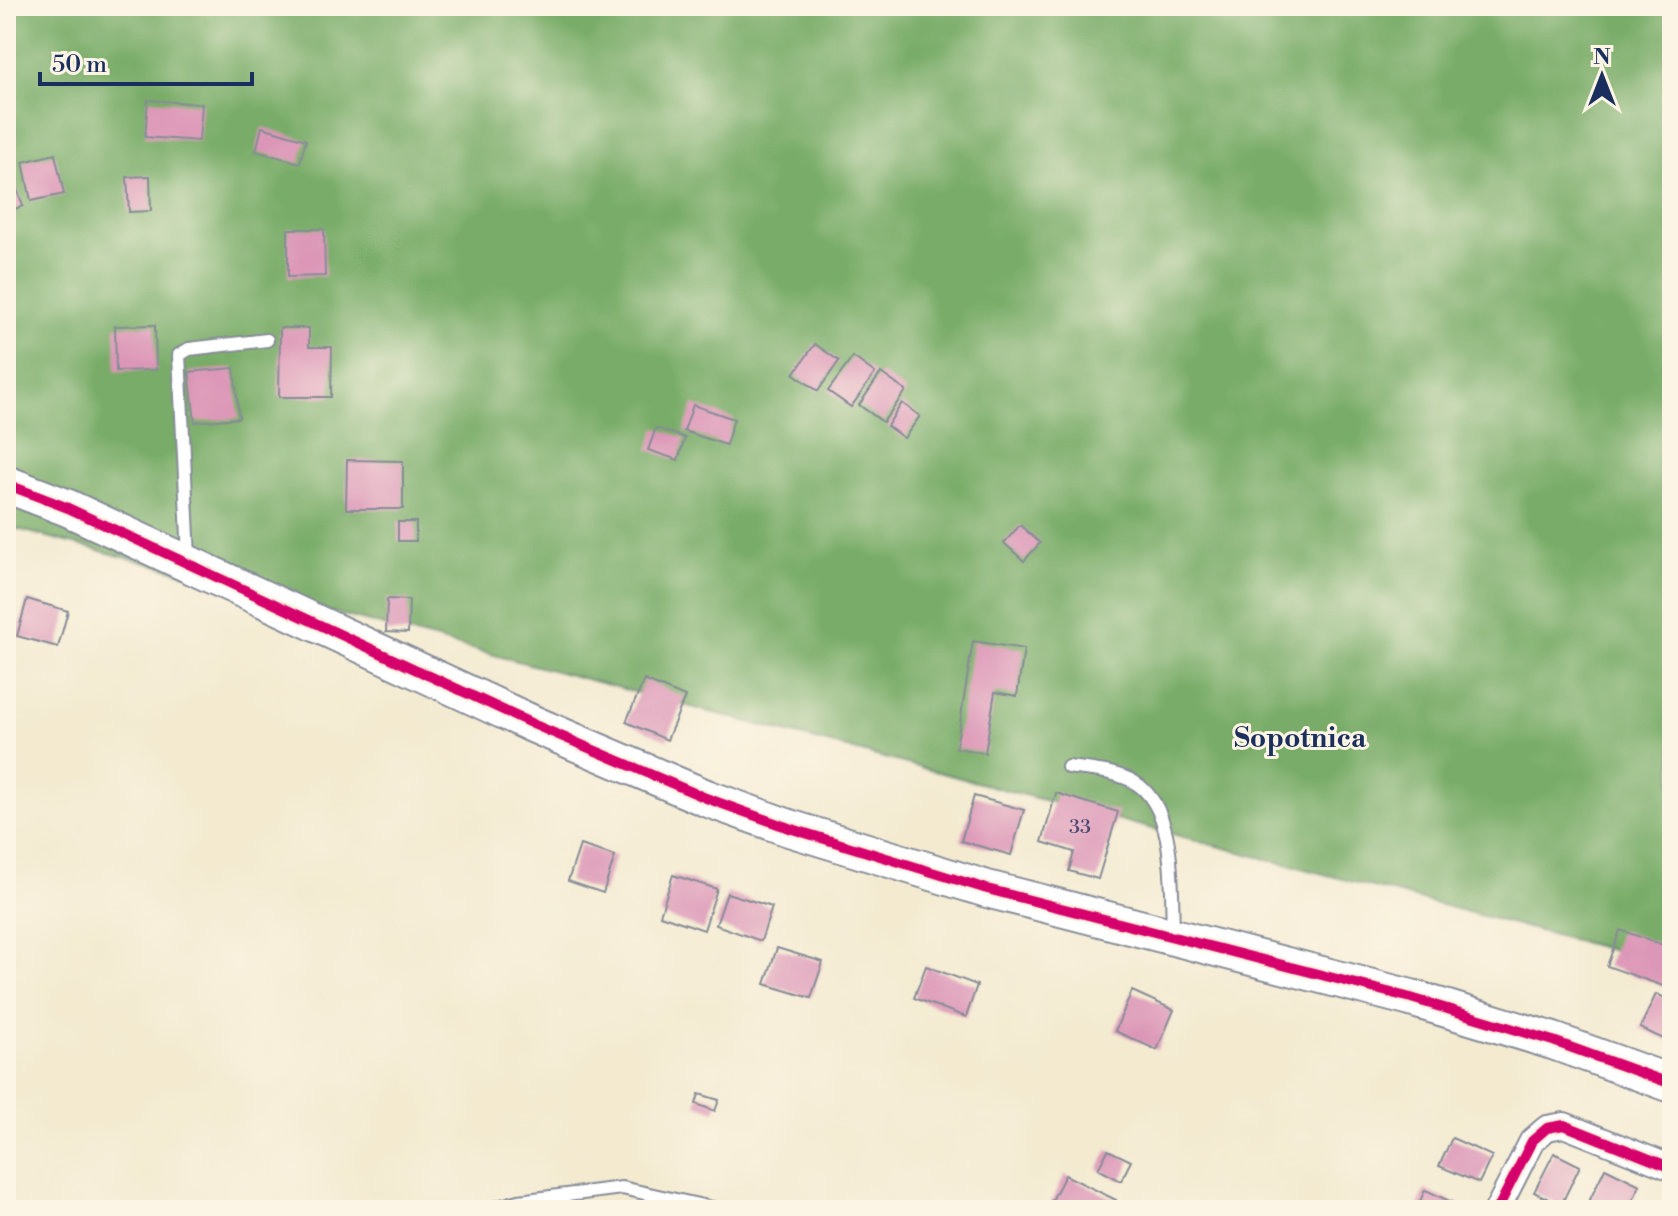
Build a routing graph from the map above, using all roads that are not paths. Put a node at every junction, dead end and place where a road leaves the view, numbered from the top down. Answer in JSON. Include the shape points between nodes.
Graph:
{"nodes":[{"id":1,"x":267,"y":340,"type":"dead end"},
{"id":2,"x":6,"y":484,"type":"edge"},
{"id":3,"x":190,"y":565,"type":"junction"},
{"id":4,"x":1068,"y":767,"type":"dead end"},
{"id":5,"x":1173,"y":936,"type":"junction"},
{"id":6,"x":1672,"y":1084,"type":"edge"},
{"id":7,"x":1672,"y":1168,"type":"edge"},
{"id":8,"x":488,"y":1210,"type":"edge"},
{"id":9,"x":721,"y":1210,"type":"edge"},
{"id":10,"x":1497,"y":1210,"type":"edge"}],
"edges":[{"from":1,"to":3,"type":"lane","via":[[189,349],[179,355]]},
{"from":2,"to":3,"type":"main road"},
{"from":3,"to":5,"type":"main road","via":[[706,798],[987,889]]},
{"from":4,"to":5,"type":"lane","via":[[1116,775],[1148,793],[1161,814],[1168,849]]},
{"from":5,"to":6,"type":"main road","via":[[1411,998]]},
{"from":7,"to":10,"type":"street","via":[[1564,1125],[1547,1128],[1532,1141]]},
{"from":8,"to":9,"type":"lane","via":[[622,1188]]}]}
